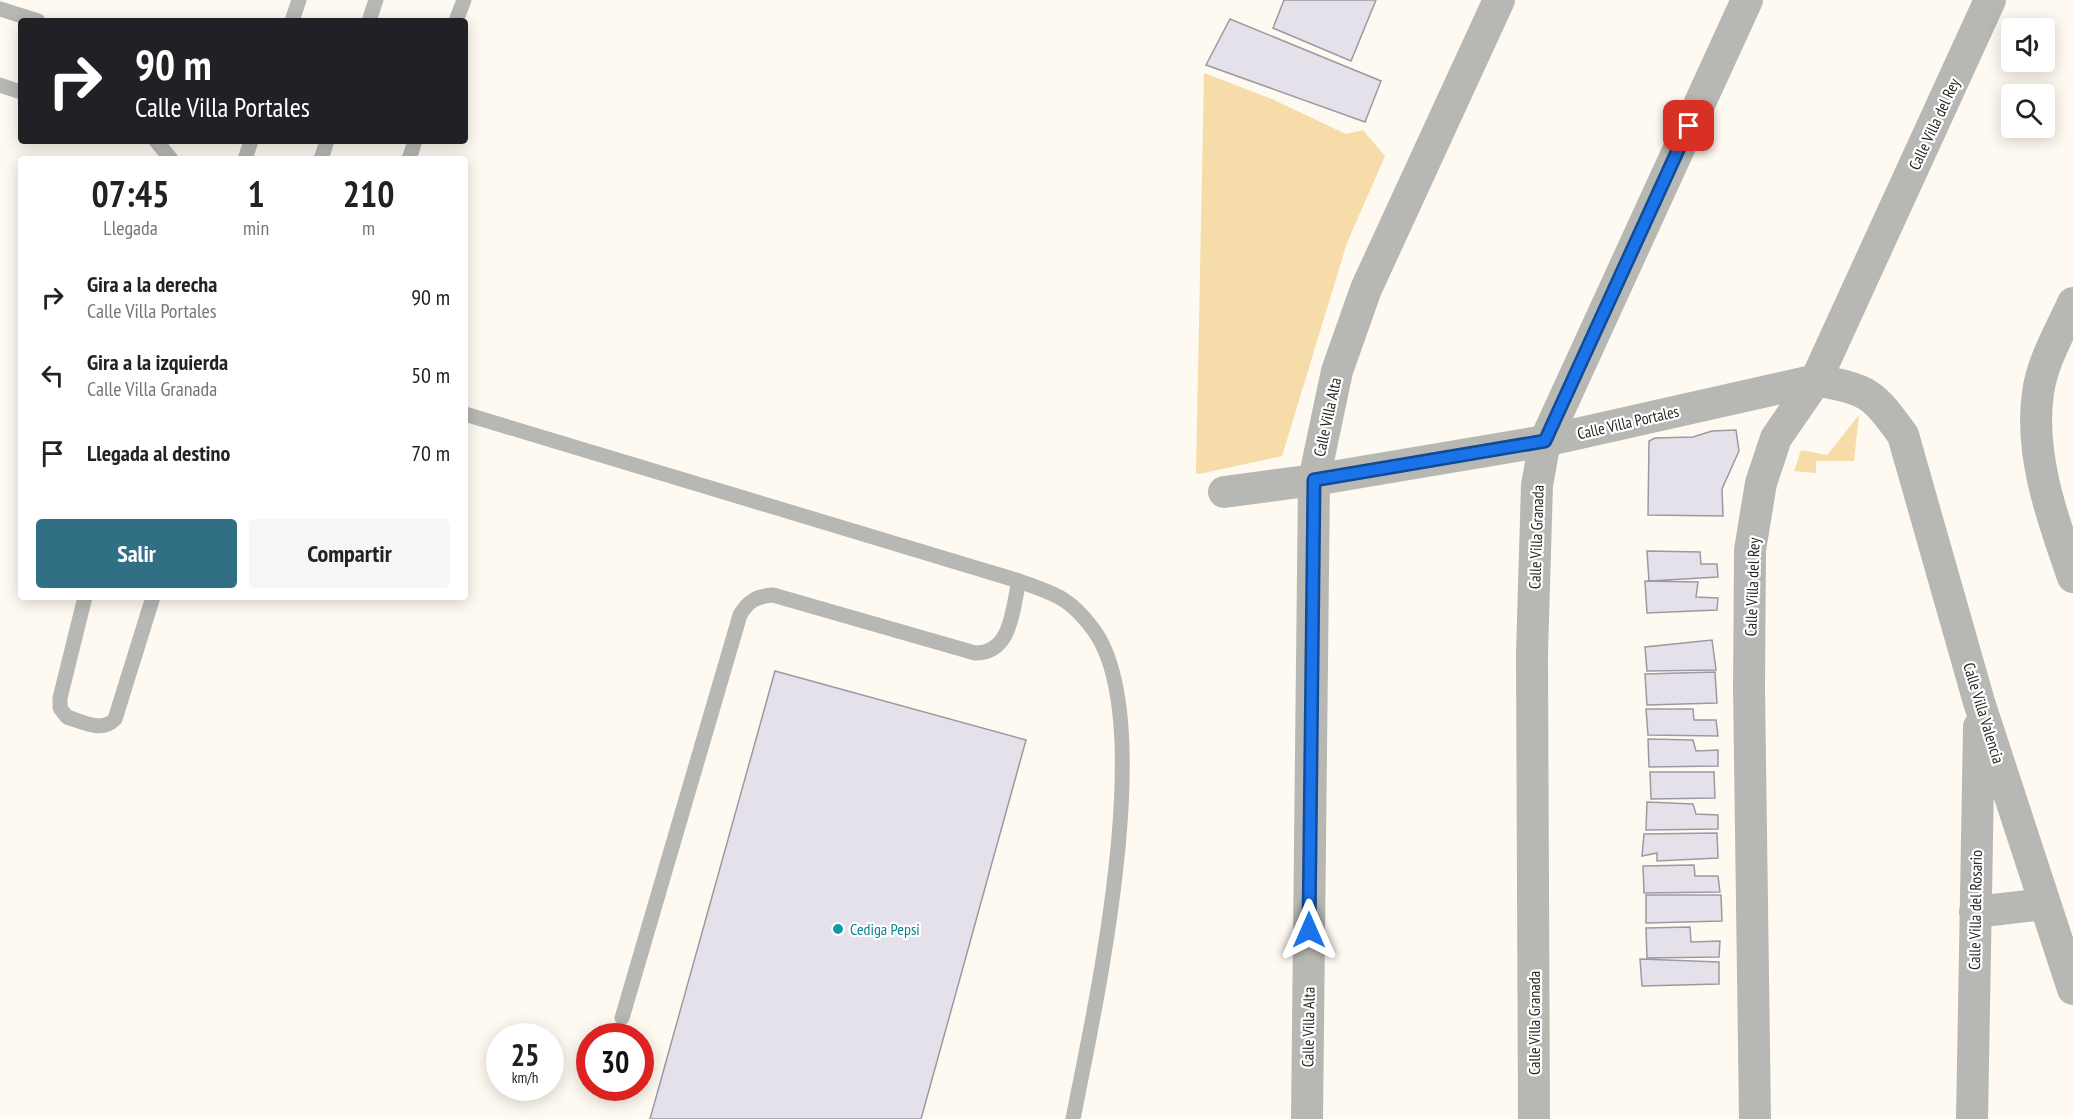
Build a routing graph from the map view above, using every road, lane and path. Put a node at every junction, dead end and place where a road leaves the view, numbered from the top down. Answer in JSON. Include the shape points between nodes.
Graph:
{"nodes":[{"id":1,"x":299,"y":0,"type":"edge"},
{"id":2,"x":376,"y":0,"type":"edge"},
{"id":3,"x":464,"y":0,"type":"edge"},
{"id":4,"x":1499,"y":0,"type":"edge"},
{"id":5,"x":1747,"y":0,"type":"edge"},
{"id":6,"x":1990,"y":0,"type":"edge"},
{"id":7,"x":0,"y":9,"type":"edge"},
{"id":8,"x":28,"y":18,"type":"edge"},
{"id":9,"x":293,"y":18,"type":"edge"},
{"id":10,"x":370,"y":18,"type":"edge"},
{"id":11,"x":457,"y":18,"type":"edge"},
{"id":12,"x":0,"y":85,"type":"edge"},
{"id":13,"x":18,"y":91,"type":"edge"},
{"id":14,"x":158,"y":144,"type":"edge"},
{"id":15,"x":168,"y":156,"type":"edge"},
{"id":16,"x":2073,"y":303,"type":"edge"},
{"id":17,"x":2061,"y":360,"type":"edge"},
{"id":18,"x":1816,"y":380,"type":"junction"},
{"id":19,"x":468,"y":415,"type":"edge"},
{"id":20,"x":1903,"y":435,"type":"joint"},
{"id":21,"x":1545,"y":441,"type":"junction"},
{"id":22,"x":1314,"y":480,"type":"junction"},
{"id":23,"x":1224,"y":492,"type":"dead end"},
{"id":24,"x":2071,"y":564,"type":"edge"},
{"id":25,"x":1019,"y":581,"type":"junction"},
{"id":26,"x":84,"y":600,"type":"edge"},
{"id":27,"x":152,"y":600,"type":"edge"},
{"id":28,"x":1979,"y":702,"type":"junction"},
{"id":29,"x":2045,"y":904,"type":"junction"},
{"id":30,"x":1975,"y":912,"type":"junction"},
{"id":31,"x":2073,"y":989,"type":"edge"},
{"id":32,"x":622,"y":1018,"type":"dead end"},
{"id":33,"x":1072,"y":1119,"type":"edge"},
{"id":34,"x":1307,"y":1119,"type":"edge"},
{"id":35,"x":1534,"y":1119,"type":"edge"},
{"id":36,"x":1755,"y":1119,"type":"edge"},
{"id":37,"x":1972,"y":1119,"type":"edge"}],
"edges":[{"from":1,"to":9,"type":"lane"},
{"from":2,"to":10,"type":"lane"},
{"from":3,"to":11,"type":"lane"},
{"from":4,"to":22,"type":"street","name":"Calle Villa Alta","via":[[1366,289],[1337,371]]},
{"from":5,"to":21,"type":"street","name":"Calle Villa Granada"},
{"from":6,"to":18,"type":"street","name":"Calle Villa del Rey"},
{"from":7,"to":8,"type":"lane"},
{"from":12,"to":13,"type":"lane"},
{"from":14,"to":15,"type":"lane"},
{"from":16,"to":17,"type":"street"},
{"from":17,"to":24,"type":"street","via":[[2038,393],[2041,472]]},
{"from":18,"to":20,"type":"street","name":"Calle Villa Portales","via":[[1859,388],[1881,405]]},
{"from":18,"to":21,"type":"street","name":"Calle Villa Portales"},
{"from":18,"to":36,"type":"street","name":"Calle Villa del Rey","via":[[1776,438],[1761,483],[1750,550]]},
{"from":19,"to":25,"type":"lane"},
{"from":20,"to":28,"type":"street","name":"Calle Villa Valencia"},
{"from":21,"to":22,"type":"street","name":"Calle Villa Portales"},
{"from":21,"to":35,"type":"street","name":"Calle Villa Granada","via":[[1537,485],[1532,654]]},
{"from":22,"to":23,"type":"street","name":"Calle Villa Portales"},
{"from":22,"to":34,"type":"street","name":"Calle Villa Alta"},
{"from":25,"to":32,"type":"lane","via":[[1004,639],[986,652],[773,595],[746,604]]},
{"from":25,"to":33,"type":"lane","via":[[1063,597],[1094,630],[1112,670],[1121,722],[1122,781],[1108,939]]},
{"from":26,"to":27,"type":"lane","via":[[60,708],[67,717],[101,727],[115,719]]},
{"from":28,"to":29,"type":"street","name":"Calle Villa Valencia"},
{"from":28,"to":30,"type":"street","name":"Calle Villa del Rosario"},
{"from":29,"to":30,"type":"street"},
{"from":29,"to":31,"type":"street","name":"Calle Villa Valencia"},
{"from":30,"to":37,"type":"street","name":"Calle Villa del Rosario"}]}
